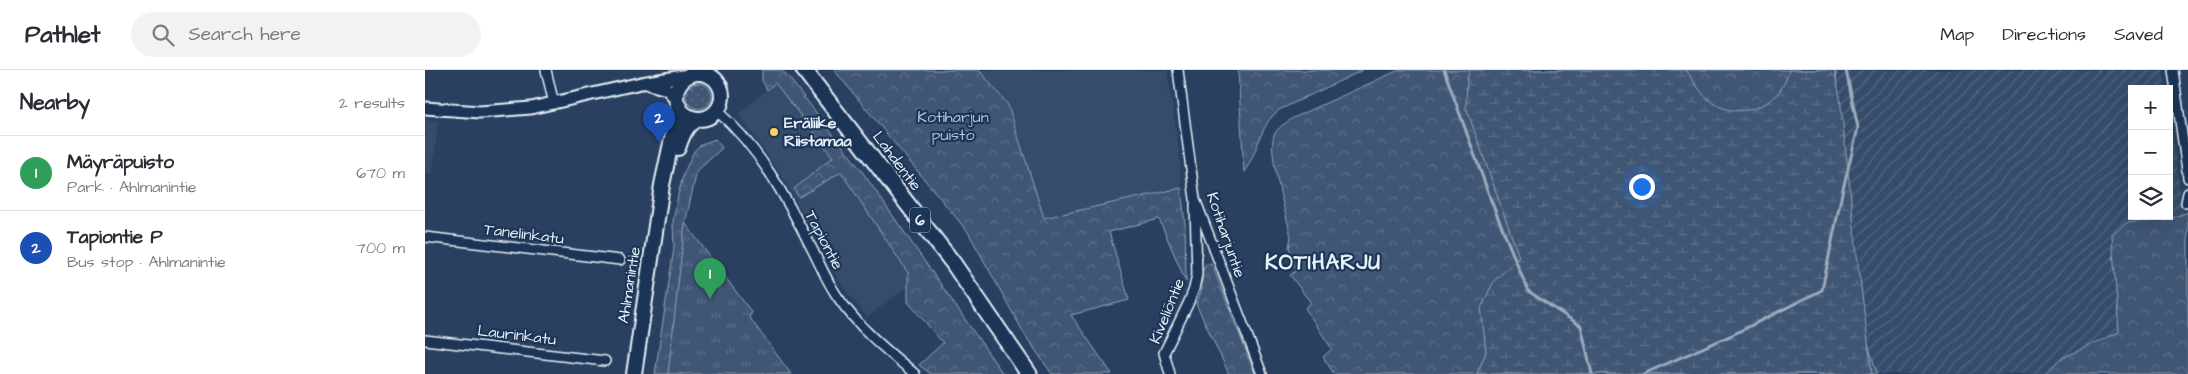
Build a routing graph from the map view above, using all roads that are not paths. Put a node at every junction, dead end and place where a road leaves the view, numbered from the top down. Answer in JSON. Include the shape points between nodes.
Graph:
{"nodes":[{"id":1,"x":546,"y":70,"type":"edge"},
{"id":2,"x":723,"y":70,"type":"edge"},
{"id":3,"x":804,"y":70,"type":"edge"},
{"id":4,"x":1178,"y":70,"type":"edge"},
{"id":5,"x":2173,"y":70,"type":"edge"},
{"id":6,"x":698,"y":73,"type":"edge"},
{"id":7,"x":635,"y":84,"type":"junction"},
{"id":8,"x":721,"y":88,"type":"junction"},
{"id":9,"x":678,"y":103,"type":"junction"},
{"id":10,"x":554,"y":104,"type":"junction"},
{"id":11,"x":425,"y":108,"type":"edge"},
{"id":12,"x":717,"y":111,"type":"junction"},
{"id":13,"x":698,"y":119,"type":"junction"},
{"id":14,"x":2188,"y":178,"type":"edge"},
{"id":15,"x":1195,"y":199,"type":"junction"},
{"id":16,"x":660,"y":201,"type":"junction"},
{"id":17,"x":425,"y":237,"type":"edge"},
{"id":18,"x":620,"y":260,"type":"dead end"},
{"id":19,"x":425,"y":340,"type":"edge"},
{"id":20,"x":605,"y":361,"type":"dead end"},
{"id":21,"x":634,"y":374,"type":"edge"},
{"id":22,"x":915,"y":374,"type":"edge"},
{"id":23,"x":1029,"y":374,"type":"edge"},
{"id":24,"x":1170,"y":374,"type":"edge"},
{"id":25,"x":1262,"y":374,"type":"edge"}],
"edges":[{"from":1,"to":10,"type":"street"},
{"from":2,"to":8,"type":"main road"},
{"from":3,"to":23,"type":"highway","name":"Lahdentie","number":"6","via":[[953,263]]},
{"from":4,"to":15,"type":"street","name":"Kotiharjuntie"},
{"from":5,"to":14,"type":"street"},
{"from":6,"to":7,"type":"street"},
{"from":6,"to":8,"type":"main road","via":[[713,78]]},
{"from":6,"to":9,"type":"main road","via":[[679,85]]},
{"from":7,"to":9,"type":"street","via":[[659,86],[671,92]]},
{"from":7,"to":10,"type":"street"},
{"from":8,"to":12,"type":"main road"},
{"from":9,"to":13,"type":"main road","via":[[690,116]]},
{"from":9,"to":16,"type":"main road","name":"Ahlmanintie"},
{"from":10,"to":11,"type":"street","via":[[491,112]]},
{"from":12,"to":13,"type":"main road","via":[[707,118]]},
{"from":12,"to":22,"type":"street","name":"Tapiontie","via":[[740,132],[764,163],[837,296],[858,323]]},
{"from":13,"to":16,"type":"main road","name":"Ahlmanintie","via":[[681,136]]},
{"from":15,"to":24,"type":"street","name":"Kiveliöntie","via":[[1197,274],[1189,304],[1165,353]]},
{"from":15,"to":25,"type":"street","name":"Kotiharjuntie"},
{"from":16,"to":21,"type":"main road","name":"Ahlmanintie"},
{"from":17,"to":18,"type":"street","name":"Tanelinkatu"},
{"from":19,"to":20,"type":"street","name":"Laurinkatu"}]}
